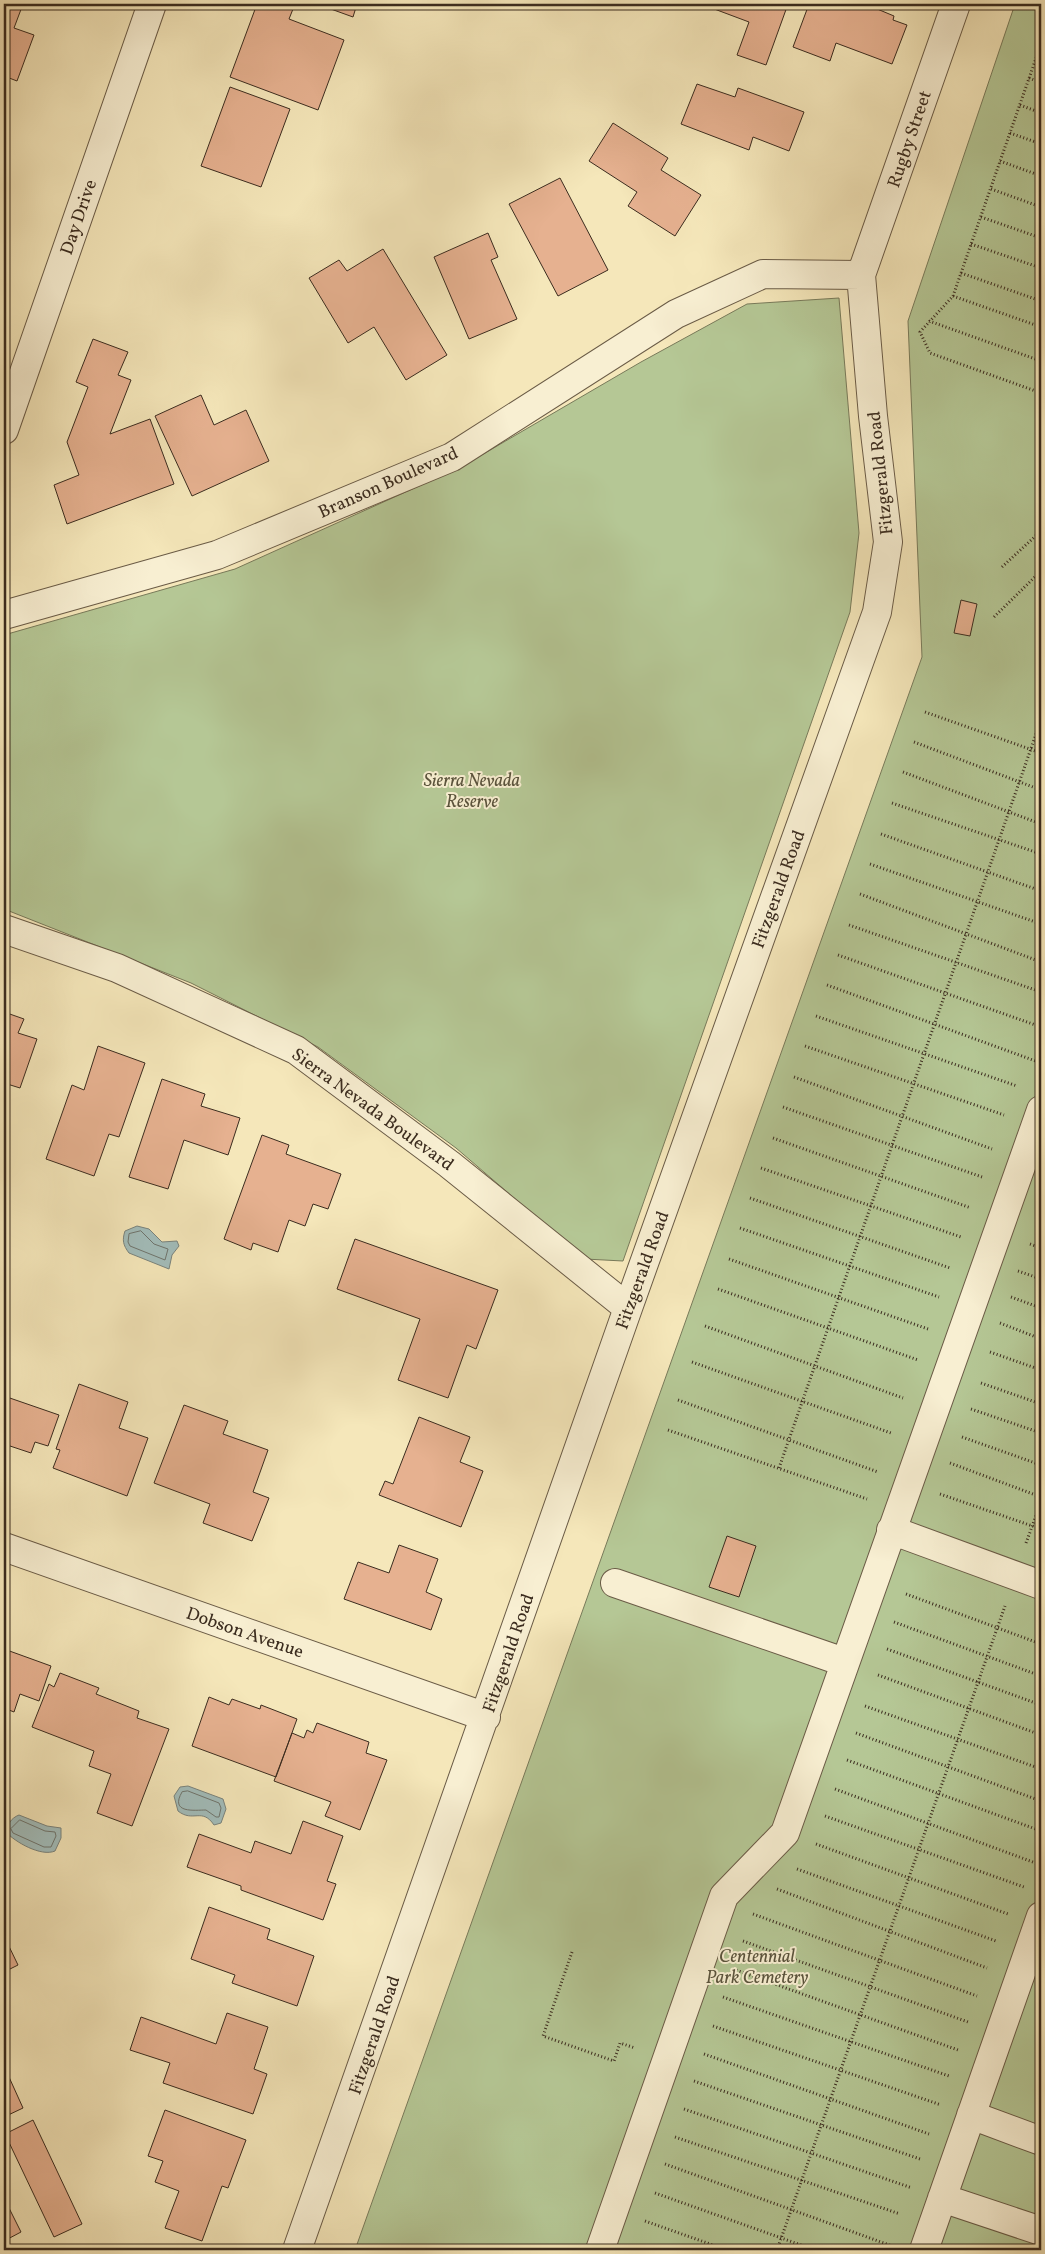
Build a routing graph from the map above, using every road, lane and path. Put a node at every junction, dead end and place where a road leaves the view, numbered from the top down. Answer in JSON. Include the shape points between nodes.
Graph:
{"nodes":[{"id":1,"x":152,"y":4,"type":"edge"},
{"id":2,"x":956,"y":4,"type":"edge"},
{"id":3,"x":1041,"y":44,"type":"edge"},
{"id":4,"x":1040,"y":51,"type":"edge"},
{"id":5,"x":1029,"y":78,"type":"junction"},
{"id":6,"x":1041,"y":83,"type":"edge"},
{"id":7,"x":1020,"y":105,"type":"junction"},
{"id":8,"x":1041,"y":113,"type":"edge"},
{"id":9,"x":1010,"y":133,"type":"junction"},
{"id":10,"x":1041,"y":144,"type":"edge"},
{"id":11,"x":1000,"y":161,"type":"junction"},
{"id":12,"x":1041,"y":176,"type":"edge"},
{"id":13,"x":991,"y":189,"type":"junction"},
{"id":14,"x":1041,"y":207,"type":"edge"},
{"id":15,"x":981,"y":217,"type":"junction"},
{"id":16,"x":1041,"y":238,"type":"edge"},
{"id":17,"x":972,"y":244,"type":"junction"},
{"id":18,"x":1041,"y":268,"type":"edge"},
{"id":19,"x":961,"y":273,"type":"junction"},
{"id":20,"x":861,"y":275,"type":"junction"},
{"id":21,"x":953,"y":296,"type":"junction"},
{"id":22,"x":1041,"y":301,"type":"edge"},
{"id":23,"x":929,"y":321,"type":"junction"},
{"id":24,"x":1041,"y":328,"type":"edge"},
{"id":25,"x":1041,"y":361,"type":"edge"},
{"id":26,"x":1041,"y":393,"type":"edge"},
{"id":27,"x":4,"y":430,"type":"edge"},
{"id":28,"x":1041,"y":531,"type":"edge"},
{"id":29,"x":1002,"y":568,"type":"dead end"},
{"id":30,"x":1041,"y":571,"type":"edge"},
{"id":31,"x":4,"y":615,"type":"edge"},
{"id":32,"x":994,"y":618,"type":"dead end"},
{"id":33,"x":925,"y":712,"type":"dead end"},
{"id":34,"x":1041,"y":720,"type":"edge"},
{"id":35,"x":914,"y":742,"type":"dead end"},
{"id":36,"x":1031,"y":750,"type":"junction"},
{"id":37,"x":1041,"y":753,"type":"edge"},
{"id":38,"x":903,"y":772,"type":"dead end"},
{"id":39,"x":1020,"y":781,"type":"junction"},
{"id":40,"x":1041,"y":790,"type":"edge"},
{"id":41,"x":892,"y":803,"type":"dead end"},
{"id":42,"x":1009,"y":812,"type":"junction"},
{"id":43,"x":1041,"y":824,"type":"edge"},
{"id":44,"x":881,"y":834,"type":"dead end"},
{"id":45,"x":999,"y":840,"type":"junction"},
{"id":46,"x":1041,"y":854,"type":"edge"},
{"id":47,"x":870,"y":864,"type":"dead end"},
{"id":48,"x":988,"y":872,"type":"junction"},
{"id":49,"x":1041,"y":891,"type":"edge"},
{"id":50,"x":860,"y":894,"type":"dead end"},
{"id":51,"x":978,"y":902,"type":"junction"},
{"id":52,"x":849,"y":924,"type":"dead end"},
{"id":53,"x":1041,"y":924,"type":"edge"},
{"id":54,"x":4,"y":929,"type":"edge"},
{"id":55,"x":966,"y":934,"type":"junction"},
{"id":56,"x":838,"y":955,"type":"dead end"},
{"id":57,"x":956,"y":962,"type":"junction"},
{"id":58,"x":1041,"y":962,"type":"edge"},
{"id":59,"x":827,"y":985,"type":"dead end"},
{"id":60,"x":1041,"y":992,"type":"edge"},
{"id":61,"x":946,"y":993,"type":"junction"},
{"id":62,"x":816,"y":1016,"type":"dead end"},
{"id":63,"x":934,"y":1024,"type":"junction"},
{"id":64,"x":1041,"y":1027,"type":"edge"},
{"id":65,"x":805,"y":1046,"type":"dead end"},
{"id":66,"x":924,"y":1053,"type":"junction"},
{"id":67,"x":1041,"y":1063,"type":"edge"},
{"id":68,"x":794,"y":1076,"type":"dead end"},
{"id":69,"x":914,"y":1084,"type":"junction"},
{"id":70,"x":1023,"y":1088,"type":"dead end"},
{"id":71,"x":783,"y":1107,"type":"dead end"},
{"id":72,"x":902,"y":1116,"type":"junction"},
{"id":73,"x":1038,"y":1118,"type":"edge"},
{"id":74,"x":773,"y":1138,"type":"dead end"},
{"id":75,"x":892,"y":1145,"type":"junction"},
{"id":76,"x":1023,"y":1160,"type":"junction"},
{"id":77,"x":761,"y":1168,"type":"dead end"},
{"id":78,"x":882,"y":1176,"type":"junction"},
{"id":79,"x":1014,"y":1188,"type":"junction"},
{"id":80,"x":750,"y":1198,"type":"dead end"},
{"id":81,"x":871,"y":1206,"type":"junction"},
{"id":82,"x":1002,"y":1219,"type":"junction"},
{"id":83,"x":740,"y":1228,"type":"dead end"},
{"id":84,"x":860,"y":1236,"type":"junction"},
{"id":85,"x":992,"y":1248,"type":"junction"},
{"id":86,"x":729,"y":1259,"type":"dead end"},
{"id":87,"x":850,"y":1266,"type":"junction"},
{"id":88,"x":981,"y":1278,"type":"junction"},
{"id":89,"x":718,"y":1289,"type":"dead end"},
{"id":90,"x":839,"y":1298,"type":"junction"},
{"id":91,"x":628,"y":1308,"type":"junction"},
{"id":92,"x":970,"y":1310,"type":"junction"},
{"id":93,"x":705,"y":1326,"type":"dead end"},
{"id":94,"x":828,"y":1328,"type":"junction"},
{"id":95,"x":1041,"y":1339,"type":"edge"},
{"id":96,"x":959,"y":1341,"type":"junction"},
{"id":97,"x":692,"y":1362,"type":"dead end"},
{"id":98,"x":814,"y":1366,"type":"junction"},
{"id":99,"x":1041,"y":1370,"type":"edge"},
{"id":100,"x":948,"y":1371,"type":"junction"},
{"id":101,"x":678,"y":1400,"type":"dead end"},
{"id":102,"x":802,"y":1401,"type":"junction"},
{"id":103,"x":1041,"y":1404,"type":"edge"},
{"id":104,"x":929,"y":1426,"type":"junction"},
{"id":105,"x":668,"y":1430,"type":"dead end"},
{"id":106,"x":1041,"y":1433,"type":"edge"},
{"id":107,"x":788,"y":1440,"type":"junction"},
{"id":108,"x":1041,"y":1465,"type":"edge"},
{"id":109,"x":779,"y":1468,"type":"junction"},
{"id":110,"x":908,"y":1483,"type":"junction"},
{"id":111,"x":1041,"y":1497,"type":"edge"},
{"id":112,"x":1041,"y":1502,"type":"edge"},
{"id":113,"x":895,"y":1520,"type":"junction"},
{"id":114,"x":1033,"y":1526,"type":"junction"},
{"id":115,"x":1041,"y":1529,"type":"edge"},
{"id":116,"x":4,"y":1547,"type":"edge"},
{"id":117,"x":1015,"y":1576,"type":"junction"},
{"id":118,"x":873,"y":1582,"type":"junction"},
{"id":119,"x":615,"y":1583,"type":"dead end"},
{"id":120,"x":1041,"y":1585,"type":"edge"},
{"id":121,"x":862,"y":1611,"type":"junction"},
{"id":122,"x":997,"y":1628,"type":"junction"},
{"id":123,"x":853,"y":1637,"type":"junction"},
{"id":124,"x":1041,"y":1644,"type":"edge"},
{"id":125,"x":987,"y":1656,"type":"junction"},
{"id":126,"x":844,"y":1662,"type":"junction"},
{"id":127,"x":1041,"y":1676,"type":"edge"},
{"id":128,"x":978,"y":1682,"type":"junction"},
{"id":129,"x":833,"y":1694,"type":"junction"},
{"id":130,"x":1041,"y":1705,"type":"edge"},
{"id":131,"x":968,"y":1708,"type":"junction"},
{"id":132,"x":486,"y":1717,"type":"junction"},
{"id":133,"x":823,"y":1721,"type":"junction"},
{"id":134,"x":1041,"y":1735,"type":"edge"},
{"id":135,"x":957,"y":1739,"type":"junction"},
{"id":136,"x":814,"y":1748,"type":"junction"},
{"id":137,"x":948,"y":1766,"type":"junction"},
{"id":138,"x":1041,"y":1769,"type":"edge"},
{"id":139,"x":804,"y":1778,"type":"junction"},
{"id":140,"x":938,"y":1794,"type":"junction"},
{"id":141,"x":1041,"y":1801,"type":"edge"},
{"id":142,"x":795,"y":1805,"type":"junction"},
{"id":143,"x":928,"y":1823,"type":"junction"},
{"id":144,"x":1041,"y":1831,"type":"edge"},
{"id":145,"x":785,"y":1832,"type":"junction"},
{"id":146,"x":919,"y":1849,"type":"junction"},
{"id":147,"x":762,"y":1856,"type":"junction"},
{"id":148,"x":1041,"y":1865,"type":"edge"},
{"id":149,"x":742,"y":1876,"type":"junction"},
{"id":150,"x":909,"y":1878,"type":"junction"},
{"id":151,"x":1032,"y":1890,"type":"dead end"},
{"id":152,"x":722,"y":1902,"type":"junction"},
{"id":153,"x":898,"y":1906,"type":"junction"},
{"id":154,"x":1040,"y":1920,"type":"edge"},
{"id":155,"x":712,"y":1930,"type":"junction"},
{"id":156,"x":889,"y":1932,"type":"junction"},
{"id":157,"x":572,"y":1952,"type":"dead end"},
{"id":158,"x":1029,"y":1953,"type":"junction"},
{"id":159,"x":702,"y":1958,"type":"junction"},
{"id":160,"x":879,"y":1960,"type":"junction"},
{"id":161,"x":1019,"y":1980,"type":"junction"},
{"id":162,"x":692,"y":1986,"type":"junction"},
{"id":163,"x":870,"y":1987,"type":"junction"},
{"id":164,"x":1009,"y":2008,"type":"junction"},
{"id":165,"x":682,"y":2015,"type":"junction"},
{"id":166,"x":860,"y":2015,"type":"junction"},
{"id":167,"x":1000,"y":2034,"type":"junction"},
{"id":168,"x":850,"y":2042,"type":"junction"},
{"id":169,"x":667,"y":2058,"type":"junction"},
{"id":170,"x":990,"y":2062,"type":"junction"},
{"id":171,"x":840,"y":2070,"type":"junction"},
{"id":172,"x":981,"y":2088,"type":"junction"},
{"id":173,"x":653,"y":2098,"type":"junction"},
{"id":174,"x":830,"y":2099,"type":"junction"},
{"id":175,"x":971,"y":2116,"type":"junction"},
{"id":176,"x":821,"y":2125,"type":"junction"},
{"id":177,"x":643,"y":2126,"type":"junction"},
{"id":178,"x":1041,"y":2141,"type":"edge"},
{"id":179,"x":634,"y":2153,"type":"junction"},
{"id":180,"x":811,"y":2153,"type":"junction"},
{"id":181,"x":956,"y":2158,"type":"junction"},
{"id":182,"x":802,"y":2180,"type":"junction"},
{"id":183,"x":624,"y":2181,"type":"junction"},
{"id":184,"x":942,"y":2198,"type":"junction"},
{"id":185,"x":614,"y":2210,"type":"junction"},
{"id":186,"x":791,"y":2210,"type":"junction"},
{"id":187,"x":1041,"y":2231,"type":"edge"},
{"id":188,"x":781,"y":2238,"type":"junction"},
{"id":189,"x":928,"y":2238,"type":"edge"},
{"id":190,"x":895,"y":2247,"type":"dead end"},
{"id":191,"x":297,"y":2250,"type":"edge"},
{"id":192,"x":600,"y":2250,"type":"edge"},
{"id":193,"x":727,"y":2250,"type":"edge"},
{"id":194,"x":777,"y":2250,"type":"edge"},
{"id":195,"x":815,"y":2250,"type":"edge"}],
"edges":[{"from":1,"to":27,"type":"street","name":"Day Drive"},
{"from":2,"to":20,"type":"street","name":"Rugby Street"},
{"from":3,"to":4,"type":"path"},
{"from":4,"to":5,"type":"path"},
{"from":5,"to":6,"type":"path"},
{"from":5,"to":7,"type":"path"},
{"from":7,"to":8,"type":"path"},
{"from":7,"to":9,"type":"path"},
{"from":9,"to":10,"type":"path"},
{"from":9,"to":11,"type":"path"},
{"from":11,"to":12,"type":"path"},
{"from":11,"to":13,"type":"path"},
{"from":13,"to":14,"type":"path"},
{"from":13,"to":15,"type":"path"},
{"from":15,"to":16,"type":"path"},
{"from":15,"to":17,"type":"path"},
{"from":17,"to":18,"type":"path"},
{"from":17,"to":19,"type":"path"},
{"from":19,"to":21,"type":"path"},
{"from":19,"to":22,"type":"path"},
{"from":20,"to":31,"type":"street","name":"Branson Boulevard","via":[[763,274],[676,314],[452,457],[217,555]]},
{"from":20,"to":91,"type":"street","name":"Fitzgerald Road","via":[[888,542],[877,612]]},
{"from":21,"to":23,"type":"path"},
{"from":21,"to":24,"type":"path"},
{"from":23,"to":25,"type":"path"},
{"from":23,"to":26,"type":"path","via":[[920,332],[930,353]]},
{"from":28,"to":29,"type":"path"},
{"from":30,"to":32,"type":"path"},
{"from":33,"to":36,"type":"path"},
{"from":34,"to":36,"type":"path"},
{"from":35,"to":39,"type":"path"},
{"from":36,"to":37,"type":"path"},
{"from":36,"to":39,"type":"path"},
{"from":38,"to":42,"type":"path"},
{"from":39,"to":40,"type":"path"},
{"from":39,"to":42,"type":"path"},
{"from":41,"to":45,"type":"path"},
{"from":42,"to":43,"type":"path"},
{"from":42,"to":45,"type":"path"},
{"from":44,"to":48,"type":"path"},
{"from":45,"to":46,"type":"path"},
{"from":45,"to":48,"type":"path"},
{"from":47,"to":51,"type":"path"},
{"from":48,"to":49,"type":"path"},
{"from":48,"to":51,"type":"path"},
{"from":50,"to":55,"type":"path"},
{"from":51,"to":53,"type":"path"},
{"from":51,"to":55,"type":"path"},
{"from":52,"to":57,"type":"path"},
{"from":54,"to":91,"type":"street","name":"Sierra Nevada Boulevard","via":[[118,968],[296,1050],[449,1164]]},
{"from":55,"to":57,"type":"path"},
{"from":55,"to":58,"type":"path"},
{"from":56,"to":61,"type":"path"},
{"from":57,"to":60,"type":"path"},
{"from":57,"to":61,"type":"path"},
{"from":59,"to":63,"type":"path"},
{"from":61,"to":63,"type":"path"},
{"from":61,"to":64,"type":"path"},
{"from":62,"to":66,"type":"path"},
{"from":63,"to":66,"type":"path"},
{"from":63,"to":67,"type":"path"},
{"from":65,"to":69,"type":"path"},
{"from":66,"to":69,"type":"path"},
{"from":66,"to":70,"type":"path"},
{"from":68,"to":72,"type":"path"},
{"from":69,"to":72,"type":"path"},
{"from":69,"to":73,"type":"path"},
{"from":71,"to":75,"type":"path"},
{"from":72,"to":75,"type":"path"},
{"from":72,"to":76,"type":"path"},
{"from":73,"to":76,"type":"street"},
{"from":74,"to":78,"type":"path"},
{"from":75,"to":78,"type":"path"},
{"from":75,"to":79,"type":"path"},
{"from":76,"to":79,"type":"street"},
{"from":77,"to":81,"type":"path"},
{"from":78,"to":81,"type":"path"},
{"from":78,"to":82,"type":"path"},
{"from":79,"to":82,"type":"street"},
{"from":80,"to":84,"type":"path"},
{"from":81,"to":84,"type":"path"},
{"from":81,"to":85,"type":"path"},
{"from":82,"to":85,"type":"street"},
{"from":83,"to":87,"type":"path"},
{"from":84,"to":87,"type":"path"},
{"from":84,"to":88,"type":"path"},
{"from":85,"to":88,"type":"street"},
{"from":86,"to":90,"type":"path"},
{"from":87,"to":90,"type":"path"},
{"from":87,"to":92,"type":"path"},
{"from":88,"to":92,"type":"street"},
{"from":89,"to":94,"type":"path"},
{"from":90,"to":94,"type":"path"},
{"from":90,"to":96,"type":"path"},
{"from":91,"to":132,"type":"street","name":"Fitzgerald Road"},
{"from":92,"to":95,"type":"path"},
{"from":92,"to":96,"type":"street"},
{"from":93,"to":98,"type":"path"},
{"from":94,"to":98,"type":"path"},
{"from":94,"to":100,"type":"path"},
{"from":96,"to":99,"type":"path"},
{"from":96,"to":100,"type":"street"},
{"from":97,"to":102,"type":"path"},
{"from":98,"to":102,"type":"path"},
{"from":98,"to":104,"type":"path"},
{"from":100,"to":103,"type":"path"},
{"from":100,"to":104,"type":"street"},
{"from":101,"to":107,"type":"path"},
{"from":102,"to":104,"type":"path"},
{"from":102,"to":107,"type":"path"},
{"from":104,"to":106,"type":"path"},
{"from":104,"to":108,"type":"path"},
{"from":104,"to":110,"type":"street"},
{"from":104,"to":111,"type":"path"},
{"from":105,"to":109,"type":"path"},
{"from":107,"to":109,"type":"path"},
{"from":107,"to":110,"type":"path"},
{"from":109,"to":113,"type":"path"},
{"from":110,"to":113,"type":"street"},
{"from":110,"to":114,"type":"path"},
{"from":112,"to":114,"type":"path"},
{"from":113,"to":117,"type":"street"},
{"from":113,"to":118,"type":"street"},
{"from":114,"to":115,"type":"path"},
{"from":114,"to":117,"type":"path"},
{"from":116,"to":132,"type":"street","name":"Dobson Avenue"},
{"from":117,"to":120,"type":"street"},
{"from":117,"to":122,"type":"path"},
{"from":118,"to":121,"type":"street"},
{"from":118,"to":122,"type":"path"},
{"from":119,"to":126,"type":"street"},
{"from":121,"to":123,"type":"street"},
{"from":121,"to":125,"type":"path"},
{"from":122,"to":124,"type":"path"},
{"from":122,"to":125,"type":"path"},
{"from":123,"to":126,"type":"street"},
{"from":123,"to":128,"type":"path"},
{"from":125,"to":127,"type":"path"},
{"from":125,"to":128,"type":"path"},
{"from":126,"to":129,"type":"street"},
{"from":126,"to":131,"type":"path"},
{"from":128,"to":130,"type":"path"},
{"from":128,"to":131,"type":"path"},
{"from":129,"to":133,"type":"street"},
{"from":129,"to":135,"type":"path"},
{"from":131,"to":134,"type":"path"},
{"from":131,"to":135,"type":"path"},
{"from":132,"to":191,"type":"street","name":"Fitzgerald Road"},
{"from":133,"to":136,"type":"street"},
{"from":133,"to":137,"type":"path"},
{"from":135,"to":137,"type":"path"},
{"from":135,"to":138,"type":"path"},
{"from":136,"to":139,"type":"street"},
{"from":136,"to":140,"type":"path"},
{"from":137,"to":140,"type":"path"},
{"from":137,"to":141,"type":"path"},
{"from":139,"to":142,"type":"street"},
{"from":139,"to":143,"type":"path"},
{"from":140,"to":143,"type":"path"},
{"from":140,"to":144,"type":"path"},
{"from":142,"to":145,"type":"street"},
{"from":142,"to":146,"type":"path"},
{"from":143,"to":146,"type":"path"},
{"from":143,"to":148,"type":"path"},
{"from":145,"to":147,"type":"street"},
{"from":145,"to":150,"type":"path"},
{"from":146,"to":150,"type":"path"},
{"from":146,"to":151,"type":"path"},
{"from":147,"to":149,"type":"street"},
{"from":147,"to":153,"type":"path"},
{"from":149,"to":152,"type":"street"},
{"from":149,"to":156,"type":"path"},
{"from":150,"to":153,"type":"path"},
{"from":150,"to":154,"type":"path"},
{"from":152,"to":155,"type":"street"},
{"from":152,"to":160,"type":"path"},
{"from":153,"to":156,"type":"path"},
{"from":153,"to":158,"type":"path"},
{"from":154,"to":158,"type":"street"},
{"from":155,"to":159,"type":"street"},
{"from":155,"to":163,"type":"path"},
{"from":156,"to":160,"type":"path"},
{"from":156,"to":161,"type":"path"},
{"from":157,"to":169,"type":"path","via":[[542,2036],[614,2061],[620,2043]]},
{"from":158,"to":161,"type":"street"},
{"from":159,"to":162,"type":"street"},
{"from":159,"to":166,"type":"path"},
{"from":160,"to":163,"type":"path"},
{"from":160,"to":164,"type":"path"},
{"from":161,"to":164,"type":"street"},
{"from":162,"to":165,"type":"street"},
{"from":162,"to":168,"type":"path"},
{"from":163,"to":166,"type":"path"},
{"from":163,"to":167,"type":"path"},
{"from":164,"to":167,"type":"street"},
{"from":165,"to":169,"type":"street"},
{"from":165,"to":171,"type":"path"},
{"from":166,"to":168,"type":"path"},
{"from":166,"to":170,"type":"path"},
{"from":167,"to":170,"type":"street"},
{"from":168,"to":171,"type":"path"},
{"from":168,"to":172,"type":"path"},
{"from":169,"to":173,"type":"street"},
{"from":169,"to":174,"type":"path"},
{"from":169,"to":176,"type":"path"},
{"from":170,"to":172,"type":"street"},
{"from":171,"to":174,"type":"path"},
{"from":171,"to":175,"type":"path"},
{"from":172,"to":175,"type":"street"},
{"from":173,"to":177,"type":"street"},
{"from":173,"to":180,"type":"path"},
{"from":174,"to":176,"type":"path"},
{"from":174,"to":181,"type":"path"},
{"from":175,"to":178,"type":"street"},
{"from":175,"to":181,"type":"street"},
{"from":176,"to":180,"type":"path"},
{"from":176,"to":181,"type":"path"},
{"from":177,"to":179,"type":"street"},
{"from":177,"to":182,"type":"path"},
{"from":179,"to":183,"type":"street"},
{"from":179,"to":186,"type":"path"},
{"from":180,"to":182,"type":"path"},
{"from":180,"to":184,"type":"path"},
{"from":181,"to":184,"type":"street"},
{"from":182,"to":186,"type":"path"},
{"from":182,"to":189,"type":"path"},
{"from":183,"to":185,"type":"street"},
{"from":183,"to":188,"type":"path"},
{"from":184,"to":187,"type":"street"},
{"from":184,"to":189,"type":"street"},
{"from":185,"to":192,"type":"street"},
{"from":185,"to":193,"type":"path"},
{"from":186,"to":188,"type":"path"},
{"from":186,"to":190,"type":"path"},
{"from":188,"to":194,"type":"path"},
{"from":188,"to":195,"type":"path"}]}
